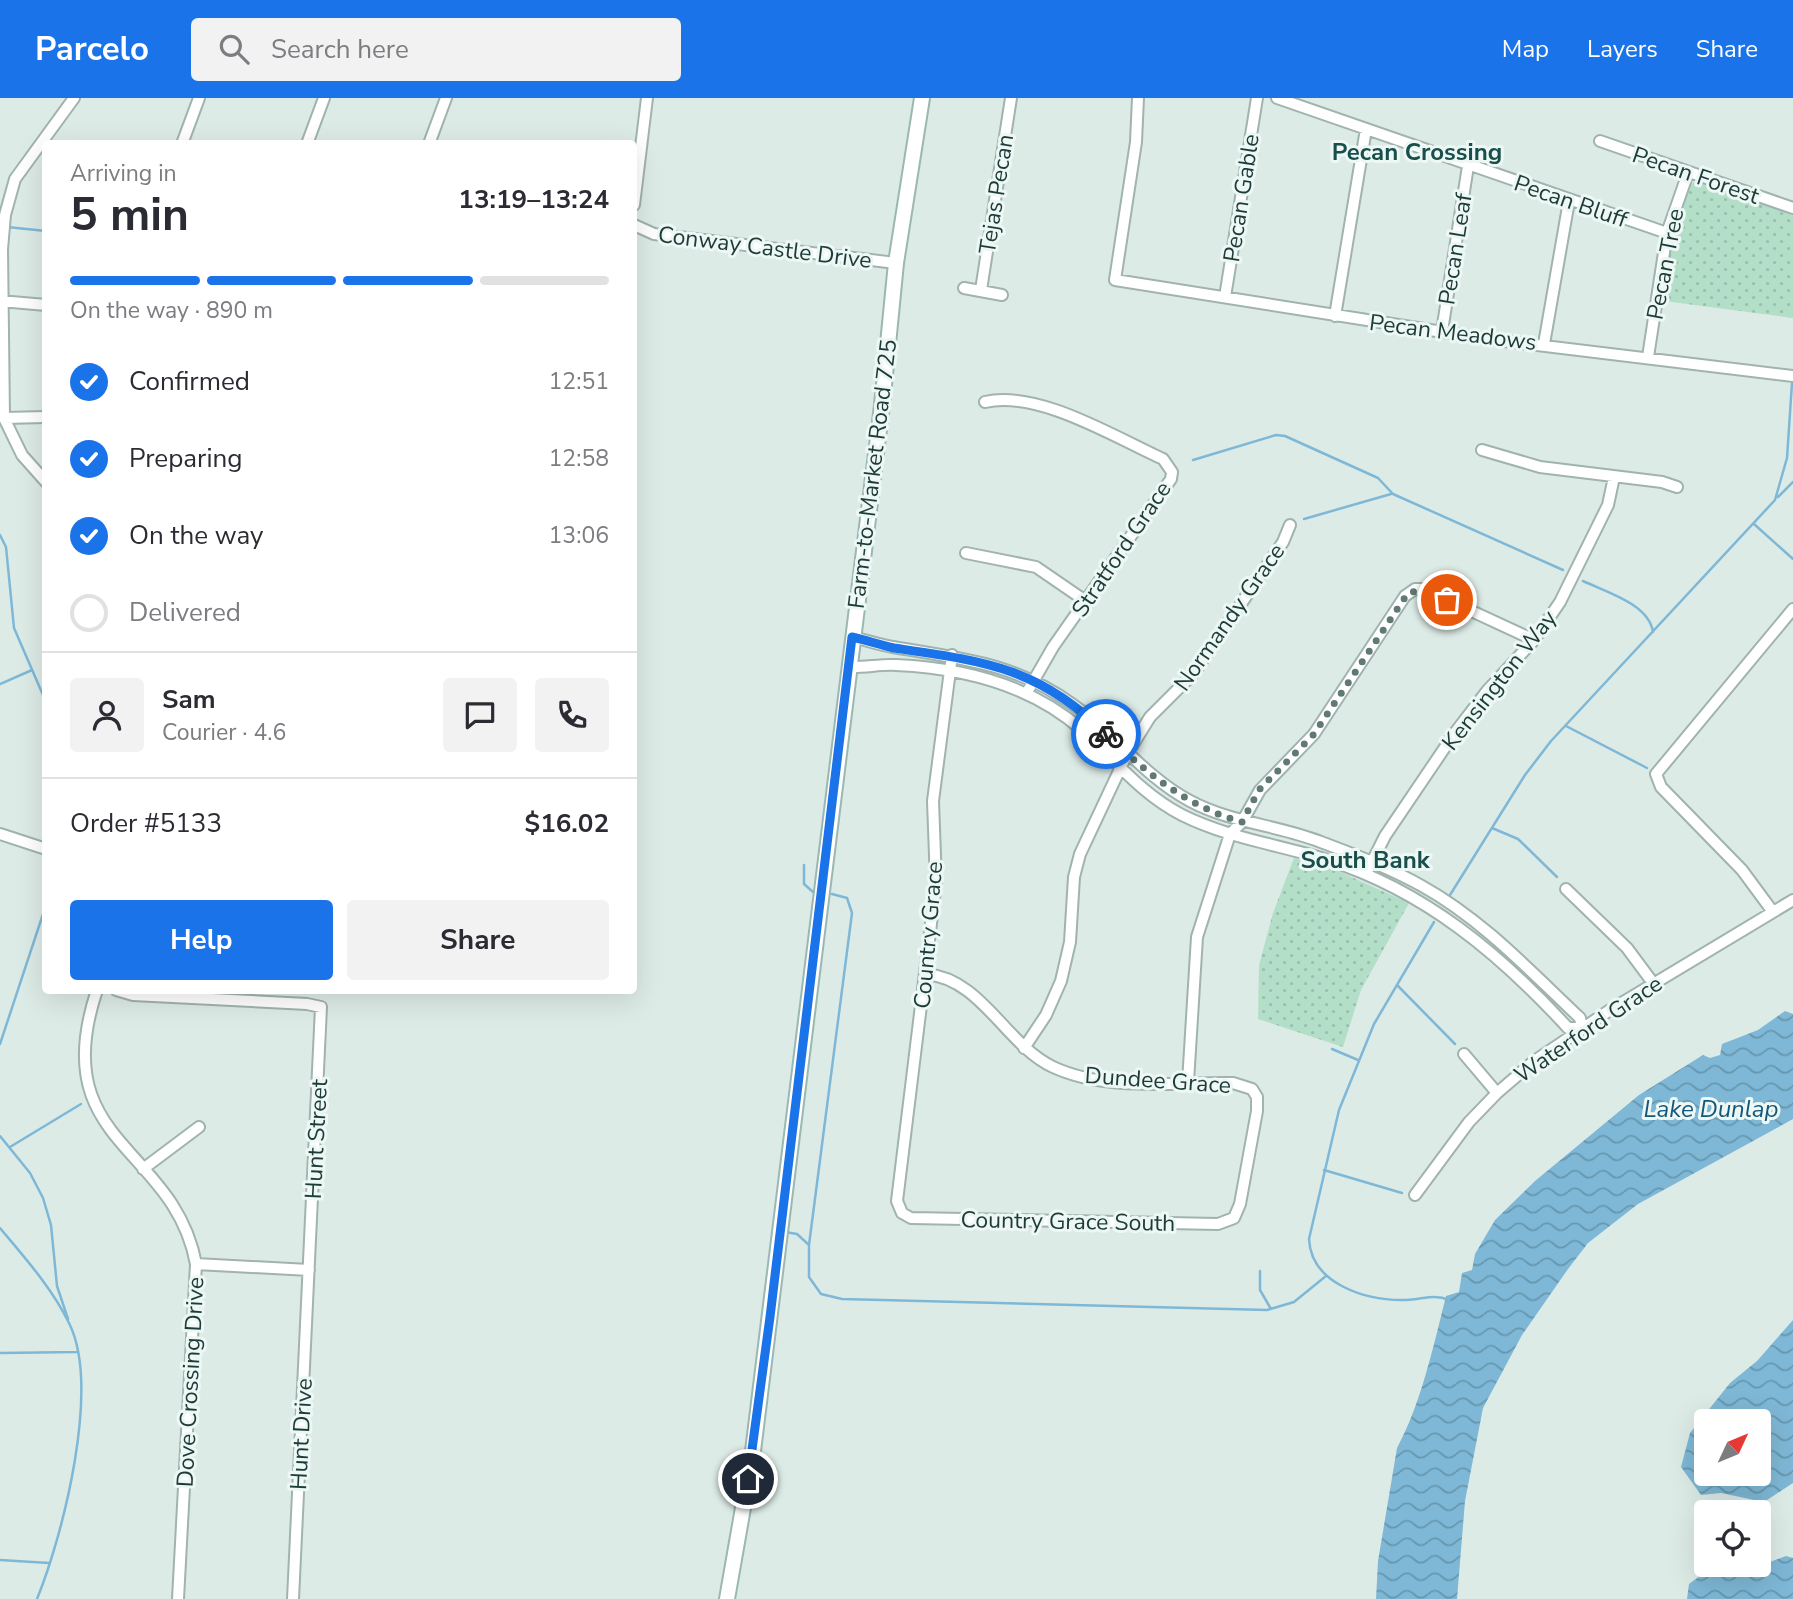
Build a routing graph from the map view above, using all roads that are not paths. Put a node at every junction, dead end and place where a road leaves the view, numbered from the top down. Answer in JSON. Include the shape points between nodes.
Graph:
{"nodes":[{"id":1,"x":74,"y":98,"type":"edge"},
{"id":2,"x":199,"y":98,"type":"edge"},
{"id":3,"x":324,"y":98,"type":"edge"},
{"id":4,"x":446,"y":98,"type":"edge"},
{"id":5,"x":648,"y":98,"type":"edge"},
{"id":6,"x":922,"y":98,"type":"edge"},
{"id":7,"x":1012,"y":98,"type":"edge"},
{"id":8,"x":1138,"y":98,"type":"edge"},
{"id":9,"x":1257,"y":98,"type":"edge"},
{"id":10,"x":1277,"y":98,"type":"edge"},
{"id":11,"x":1366,"y":129,"type":"junction"},
{"id":12,"x":43,"y":140,"type":"edge"},
{"id":13,"x":183,"y":140,"type":"edge"},
{"id":14,"x":308,"y":140,"type":"edge"},
{"id":15,"x":430,"y":140,"type":"edge"},
{"id":16,"x":1600,"y":141,"type":"dead end"},
{"id":17,"x":42,"y":142,"type":"edge"},
{"id":18,"x":1468,"y":166,"type":"junction"},
{"id":19,"x":1688,"y":173,"type":"junction"},
{"id":20,"x":637,"y":182,"type":"edge"},
{"id":21,"x":1569,"y":201,"type":"junction"},
{"id":22,"x":1793,"y":208,"type":"edge"},
{"id":23,"x":637,"y":227,"type":"edge"},
{"id":24,"x":1667,"y":233,"type":"junction"},
{"id":25,"x":1,"y":249,"type":"edge"},
{"id":26,"x":896,"y":263,"type":"junction"},
{"id":27,"x":964,"y":288,"type":"dead end"},
{"id":28,"x":982,"y":290,"type":"junction"},
{"id":29,"x":1002,"y":295,"type":"dead end"},
{"id":30,"x":1225,"y":297,"type":"junction"},
{"id":31,"x":0,"y":301,"type":"edge"},
{"id":32,"x":42,"y":304,"type":"edge"},
{"id":33,"x":1335,"y":316,"type":"junction"},
{"id":34,"x":1442,"y":331,"type":"junction"},
{"id":35,"x":1544,"y":344,"type":"junction"},
{"id":36,"x":1648,"y":357,"type":"junction"},
{"id":37,"x":1793,"y":376,"type":"edge"},
{"id":38,"x":985,"y":402,"type":"dead end"},
{"id":39,"x":42,"y":416,"type":"edge"},
{"id":40,"x":4,"y":418,"type":"junction"},
{"id":41,"x":1482,"y":450,"type":"dead end"},
{"id":42,"x":1614,"y":477,"type":"junction"},
{"id":43,"x":42,"y":478,"type":"edge"},
{"id":44,"x":1677,"y":487,"type":"dead end"},
{"id":45,"x":1290,"y":525,"type":"dead end"},
{"id":46,"x":966,"y":554,"type":"dead end"},
{"id":47,"x":1087,"y":602,"type":"junction"},
{"id":48,"x":1793,"y":609,"type":"edge"},
{"id":49,"x":852,"y":637,"type":"junction"},
{"id":50,"x":1534,"y":640,"type":"junction"},
{"id":51,"x":890,"y":647,"type":"junction"},
{"id":52,"x":952,"y":655,"type":"junction"},
{"id":53,"x":888,"y":665,"type":"junction"},
{"id":54,"x":848,"y":667,"type":"junction"},
{"id":55,"x":950,"y":672,"type":"junction"},
{"id":56,"x":1033,"y":680,"type":"junction"},
{"id":57,"x":1026,"y":694,"type":"junction"},
{"id":58,"x":1127,"y":754,"type":"junction"},
{"id":59,"x":1121,"y":771,"type":"junction"},
{"id":60,"x":1242,"y":822,"type":"junction"},
{"id":61,"x":0,"y":834,"type":"edge"},
{"id":62,"x":1230,"y":834,"type":"junction"},
{"id":63,"x":42,"y":848,"type":"edge"},
{"id":64,"x":1372,"y":862,"type":"junction"},
{"id":65,"x":1366,"y":875,"type":"junction"},
{"id":66,"x":1566,"y":889,"type":"dead end"},
{"id":67,"x":1793,"y":900,"type":"edge"},
{"id":68,"x":1773,"y":912,"type":"junction"},
{"id":69,"x":926,"y":974,"type":"junction"},
{"id":70,"x":1653,"y":983,"type":"junction"},
{"id":71,"x":96,"y":994,"type":"edge"},
{"id":72,"x":135,"y":994,"type":"edge"},
{"id":73,"x":1582,"y":1028,"type":"junction"},
{"id":74,"x":1024,"y":1048,"type":"junction"},
{"id":75,"x":1464,"y":1054,"type":"dead end"},
{"id":76,"x":1188,"y":1082,"type":"junction"},
{"id":77,"x":1497,"y":1093,"type":"junction"},
{"id":78,"x":198,"y":1127,"type":"dead end"},
{"id":79,"x":143,"y":1169,"type":"junction"},
{"id":80,"x":1415,"y":1195,"type":"dead end"},
{"id":81,"x":902,"y":1213,"type":"joint"},
{"id":82,"x":1234,"y":1218,"type":"joint"},
{"id":83,"x":196,"y":1264,"type":"junction"},
{"id":84,"x":309,"y":1270,"type":"junction"},
{"id":85,"x":178,"y":1599,"type":"edge"},
{"id":86,"x":293,"y":1599,"type":"edge"},
{"id":87,"x":727,"y":1599,"type":"edge"}],
"edges":[{"from":1,"to":12,"type":"street"},
{"from":2,"to":13,"type":"street"},
{"from":3,"to":14,"type":"street"},
{"from":4,"to":15,"type":"street"},
{"from":5,"to":20,"type":"street"},
{"from":6,"to":26,"type":"street","name":"Farm-to-Market Road 725"},
{"from":7,"to":28,"type":"street","name":"Tejas Pecan"},
{"from":8,"to":30,"type":"street","name":"Pecan Meadows","via":[[1136,142],[1115,281]]},
{"from":9,"to":30,"type":"street","name":"Pecan Gable"},
{"from":10,"to":11,"type":"street","name":"Pecan Bluff"},
{"from":11,"to":18,"type":"street","name":"Pecan Bluff"},
{"from":11,"to":33,"type":"street"},
{"from":16,"to":19,"type":"street","name":"Pecan Forest"},
{"from":17,"to":25,"type":"street","via":[[15,179]]},
{"from":18,"to":21,"type":"street","name":"Pecan Bluff"},
{"from":18,"to":34,"type":"street","name":"Pecan Leaf"},
{"from":19,"to":22,"type":"street","name":"Pecan Forest"},
{"from":19,"to":24,"type":"street","name":"Pecan Tree"},
{"from":21,"to":24,"type":"street","name":"Pecan Bluff"},
{"from":21,"to":35,"type":"street"},
{"from":23,"to":26,"type":"street","name":"Conway Castle Drive","via":[[654,234]]},
{"from":24,"to":36,"type":"street","name":"Pecan Tree"},
{"from":25,"to":31,"type":"street"},
{"from":26,"to":49,"type":"street","name":"Farm-to-Market Road 725"},
{"from":27,"to":28,"type":"street"},
{"from":28,"to":29,"type":"street"},
{"from":30,"to":33,"type":"street","name":"Pecan Meadows"},
{"from":31,"to":32,"type":"street"},
{"from":31,"to":40,"type":"street"},
{"from":33,"to":34,"type":"street","name":"Pecan Meadows"},
{"from":34,"to":35,"type":"street","name":"Pecan Meadows"},
{"from":35,"to":36,"type":"street","name":"Pecan Meadows"},
{"from":36,"to":37,"type":"street","name":"Pecan Meadows"},
{"from":38,"to":47,"type":"street","name":"Stratford Grace","via":[[1012,400],[1050,408],[1163,459],[1171,468],[1171,479]]},
{"from":39,"to":40,"type":"street"},
{"from":40,"to":43,"type":"street","via":[[22,456]]},
{"from":41,"to":42,"type":"street","via":[[1540,467]]},
{"from":42,"to":44,"type":"street"},
{"from":42,"to":50,"type":"street","name":"Kensington Way","via":[[1608,505],[1567,590]]},
{"from":45,"to":58,"type":"street","name":"Normandy Grace","via":[[1194,673],[1150,718]]},
{"from":46,"to":47,"type":"street","via":[[1036,567]]},
{"from":47,"to":56,"type":"street","name":"Stratford Grace"},
{"from":48,"to":68,"type":"street","via":[[1656,774],[1661,787],[1742,870]]},
{"from":49,"to":51,"type":"street"},
{"from":49,"to":54,"type":"street","name":"Farm-to-Market Road 725"},
{"from":50,"to":60,"type":"street","via":[[1424,589],[1415,589],[1405,596],[1307,744],[1259,790]]},
{"from":50,"to":64,"type":"street","name":"Kensington Way","via":[[1465,718]]},
{"from":51,"to":52,"type":"street"},
{"from":51,"to":53,"type":"street"},
{"from":52,"to":55,"type":"street","name":"Country Grace"},
{"from":52,"to":56,"type":"street","via":[[997,665]]},
{"from":53,"to":54,"type":"street"},
{"from":53,"to":55,"type":"street"},
{"from":54,"to":87,"type":"street","name":"Farm-to-Market Road 725","via":[[756,1424]]},
{"from":55,"to":57,"type":"street","via":[[993,680]]},
{"from":55,"to":69,"type":"street","name":"Country Grace","via":[[933,801],[937,872]]},
{"from":56,"to":57,"type":"street","name":"Stratford Grace"},
{"from":56,"to":58,"type":"street","via":[[1082,711]]},
{"from":57,"to":59,"type":"street","via":[[1071,721]]},
{"from":58,"to":59,"type":"street","name":"Normandy Grace"},
{"from":58,"to":60,"type":"street","via":[[1180,795]]},
{"from":59,"to":62,"type":"street","via":[[1168,807]]},
{"from":59,"to":74,"type":"street","name":"Normandy Grace","via":[[1080,854],[1061,981],[1046,1016]]},
{"from":60,"to":62,"type":"street"},
{"from":60,"to":64,"type":"street","via":[[1316,840]]},
{"from":61,"to":63,"type":"street"},
{"from":62,"to":65,"type":"street"},
{"from":62,"to":76,"type":"street","via":[[1197,937]]},
{"from":64,"to":65,"type":"street","name":"Kensington Way"},
{"from":64,"to":73,"type":"street","via":[[1425,888],[1480,926],[1580,1018]]},
{"from":65,"to":73,"type":"street","via":[[1408,894],[1457,926],[1523,980],[1568,1028]]},
{"from":66,"to":70,"type":"street","via":[[1627,948]]},
{"from":67,"to":68,"type":"street","name":"Waterford Grace"},
{"from":68,"to":70,"type":"street","name":"Waterford Grace"},
{"from":69,"to":74,"type":"street","name":"Dundee Grace","via":[[948,977],[961,985]]},
{"from":69,"to":81,"type":"street","name":"Country Grace","via":[[897,1201]]},
{"from":70,"to":73,"type":"street","name":"Waterford Grace"},
{"from":71,"to":79,"type":"street","name":"Dove Crossing Drive","via":[[82,1052],[87,1086],[105,1123]]},
{"from":72,"to":84,"type":"street","name":"Hunt Street","via":[[321,1007]]},
{"from":73,"to":77,"type":"street","name":"Waterford Grace"},
{"from":74,"to":76,"type":"street","name":"Dundee Grace","via":[[1052,1066],[1088,1078]]},
{"from":75,"to":77,"type":"street"},
{"from":76,"to":82,"type":"street","name":"Dundee Grace","via":[[1237,1084],[1255,1092],[1257,1111]]},
{"from":77,"to":80,"type":"street","name":"Waterford Grace"},
{"from":78,"to":79,"type":"street"},
{"from":79,"to":83,"type":"street","name":"Dove Crossing Drive","via":[[187,1233]]},
{"from":81,"to":82,"type":"street","name":"Country Grace South","via":[[915,1218],[1218,1224]]},
{"from":83,"to":84,"type":"street"},
{"from":83,"to":85,"type":"street","name":"Dove Crossing Drive"},
{"from":84,"to":86,"type":"street","name":"Hunt Drive"}]}
